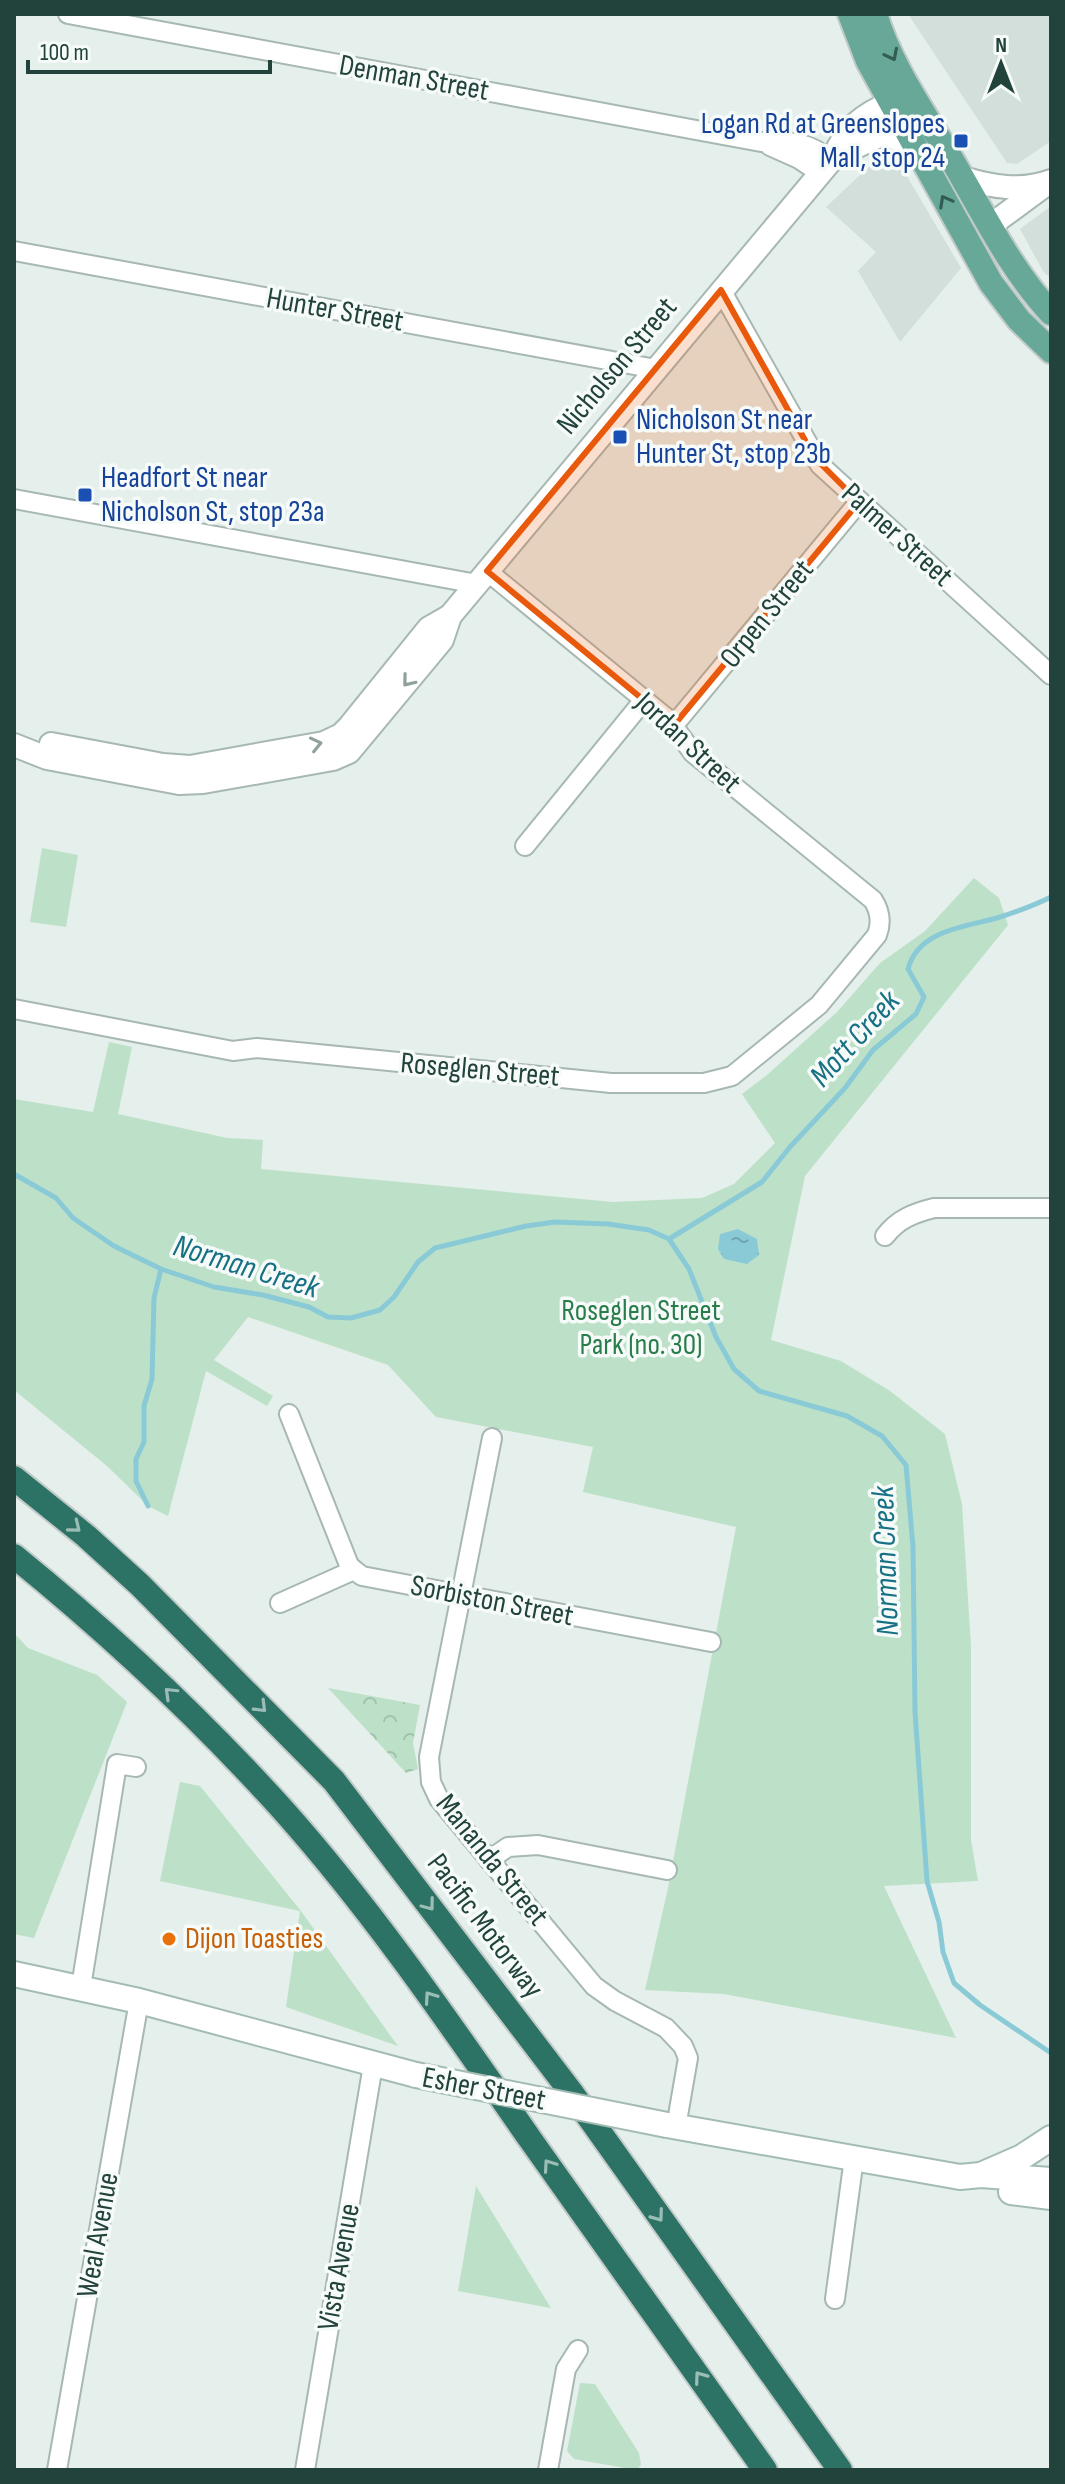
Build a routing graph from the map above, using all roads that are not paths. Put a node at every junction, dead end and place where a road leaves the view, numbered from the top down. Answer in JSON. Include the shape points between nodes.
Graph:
{"nodes":[{"id":1,"x":68,"y":14,"type":"edge"},
{"id":2,"x":850,"y":14,"type":"edge"},
{"id":3,"x":875,"y":14,"type":"edge"},
{"id":4,"x":165,"y":23,"type":"edge"},
{"id":5,"x":902,"y":98,"type":"junction"},
{"id":6,"x":914,"y":144,"type":"junction"},
{"id":7,"x":828,"y":163,"type":"junction"},
{"id":8,"x":963,"y":178,"type":"junction"},
{"id":9,"x":1051,"y":181,"type":"edge"},
{"id":10,"x":992,"y":227,"type":"junction"},
{"id":11,"x":14,"y":251,"type":"edge"},
{"id":12,"x":721,"y":290,"type":"junction"},
{"id":13,"x":1010,"y":309,"type":"junction"},
{"id":14,"x":1051,"y":313,"type":"edge"},
{"id":15,"x":1051,"y":351,"type":"edge"},
{"id":16,"x":656,"y":369,"type":"junction"},
{"id":17,"x":14,"y":499,"type":"edge"},
{"id":18,"x":859,"y":502,"type":"junction"},
{"id":19,"x":482,"y":577,"type":"junction"},
{"id":20,"x":1051,"y":675,"type":"edge"},
{"id":21,"x":644,"y":700,"type":"junction"},
{"id":22,"x":674,"y":725,"type":"junction"},
{"id":23,"x":16,"y":745,"type":"edge"},
{"id":24,"x":525,"y":846,"type":"dead end"},
{"id":25,"x":880,"y":920,"type":"joint"},
{"id":26,"x":14,"y":1009,"type":"edge"},
{"id":27,"x":1051,"y":1208,"type":"edge"},
{"id":28,"x":885,"y":1236,"type":"dead end"},
{"id":29,"x":289,"y":1414,"type":"dead end"},
{"id":30,"x":492,"y":1438,"type":"dead end"},
{"id":31,"x":14,"y":1478,"type":"edge"},
{"id":32,"x":14,"y":1556,"type":"edge"},
{"id":33,"x":354,"y":1570,"type":"junction"},
{"id":34,"x":460,"y":1595,"type":"junction"},
{"id":35,"x":280,"y":1603,"type":"dead end"},
{"id":36,"x":711,"y":1642,"type":"dead end"},
{"id":37,"x":136,"y":1767,"type":"dead end"},
{"id":38,"x":489,"y":1860,"type":"junction"},
{"id":39,"x":667,"y":1870,"type":"dead end"},
{"id":40,"x":14,"y":1974,"type":"edge"},
{"id":41,"x":81,"y":1987,"type":"junction"},
{"id":42,"x":139,"y":2001,"type":"junction"},
{"id":43,"x":373,"y":2065,"type":"junction"},
{"id":44,"x":672,"y":2126,"type":"junction"},
{"id":45,"x":1051,"y":2138,"type":"edge"},
{"id":46,"x":854,"y":2158,"type":"junction"},
{"id":47,"x":970,"y":2176,"type":"junction"},
{"id":48,"x":1051,"y":2180,"type":"edge"},
{"id":49,"x":1051,"y":2197,"type":"edge"},
{"id":50,"x":835,"y":2299,"type":"dead end"},
{"id":51,"x":578,"y":2350,"type":"dead end"},
{"id":52,"x":745,"y":2441,"type":"junction"},
{"id":53,"x":57,"y":2470,"type":"edge"},
{"id":54,"x":305,"y":2470,"type":"edge"},
{"id":55,"x":548,"y":2470,"type":"edge"},
{"id":56,"x":749,"y":2470,"type":"edge"},
{"id":57,"x":765,"y":2470,"type":"edge"},
{"id":58,"x":840,"y":2470,"type":"edge"}],
"edges":[{"from":1,"to":4,"type":"street","name":"Denman Street"},
{"from":2,"to":5,"type":"main road","via":[[863,49]]},
{"from":3,"to":5,"type":"main road","one_way":true},
{"from":4,"to":7,"type":"street","name":"Denman Street","via":[[761,142],[805,144]]},
{"from":5,"to":6,"type":"main road"},
{"from":5,"to":7,"type":"street","name":"Nicholson Street","via":[[868,113],[847,131]]},
{"from":5,"to":8,"type":"main road"},
{"from":6,"to":7,"type":"street","name":"Nicholson Street","via":[[879,136]]},
{"from":13,"to":6,"type":"main road","one_way":true},
{"from":7,"to":12,"type":"street","name":"Nicholson Street"},
{"from":8,"to":9,"type":"street","via":[[1010,188]]},
{"from":8,"to":10,"type":"main road"},
{"from":9,"to":10,"type":"street"},
{"from":10,"to":13,"type":"main road","via":[[987,247]]},
{"from":10,"to":14,"type":"main road","via":[[1026,284]]},
{"from":11,"to":16,"type":"street","name":"Hunter Street"},
{"from":12,"to":16,"type":"street","name":"Nicholson Street"},
{"from":12,"to":18,"type":"street","name":"Palmer Street","via":[[815,458]]},
{"from":13,"to":15,"type":"main road"},
{"from":16,"to":19,"type":"street","name":"Nicholson Street"},
{"from":17,"to":19,"type":"street"},
{"from":18,"to":20,"type":"street","name":"Palmer Street"},
{"from":18,"to":22,"type":"street","name":"Orpen Street"},
{"from":19,"to":21,"type":"street","name":"Jordan Street"},
{"from":19,"to":23,"type":"street","name":"Nicholson Street","via":[[450,616],[442,640],[357,745],[333,759],[179,783],[47,758]]},
{"from":21,"to":22,"type":"street","name":"Jordan Street"},
{"from":21,"to":24,"type":"street"},
{"from":22,"to":25,"type":"street","name":"Jordan Street","via":[[693,753],[873,900]]},
{"from":25,"to":26,"type":"street","name":"Roseglen Street","via":[[874,939],[819,1005],[732,1076],[704,1083],[634,1084],[257,1048],[233,1051]]},
{"from":27,"to":28,"type":"street","via":[[934,1208],[902,1219]]},
{"from":29,"to":33,"type":"street"},
{"from":30,"to":34,"type":"street","name":"Mananda Street"},
{"from":31,"to":58,"type":"highway","name":"Pacific Motorway","one_way":true,"via":[[140,1585],[334,1781],[571,2092]]},
{"from":52,"to":32,"type":"highway","one_way":true,"via":[[401,1956],[335,1872],[174,1697]]},
{"from":33,"to":34,"type":"street","name":"Sorbiston Street","via":[[362,1576]]},
{"from":33,"to":35,"type":"street"},
{"from":34,"to":36,"type":"street","name":"Sorbiston Street"},
{"from":34,"to":38,"type":"street","name":"Mananda Street","via":[[429,1757],[431,1782]]},
{"from":37,"to":41,"type":"street","via":[[117,1764]]},
{"from":38,"to":39,"type":"street","via":[[508,1847],[538,1845]]},
{"from":38,"to":44,"type":"street","name":"Mananda Street","via":[[594,1986],[666,2028],[683,2046],[688,2058]]},
{"from":40,"to":41,"type":"main road","name":"Esher Street"},
{"from":41,"to":42,"type":"main road","name":"Esher Street"},
{"from":42,"to":43,"type":"main road","name":"Esher Street"},
{"from":42,"to":53,"type":"street","name":"Weal Avenue"},
{"from":43,"to":44,"type":"main road","name":"Esher Street","bridge":true},
{"from":43,"to":54,"type":"street","name":"Vista Avenue"},
{"from":44,"to":46,"type":"main road","name":"Esher Street"},
{"from":45,"to":47,"type":"main road","via":[[1022,2157]]},
{"from":46,"to":47,"type":"main road","name":"Esher Street"},
{"from":46,"to":50,"type":"street"},
{"from":47,"to":48,"type":"main road","name":"Esher Street"},
{"from":47,"to":49,"type":"main road","name":"Esher Street","via":[[980,2187]]},
{"from":51,"to":55,"type":"street","via":[[566,2369]]},
{"from":52,"to":56,"type":"highway"},
{"from":52,"to":57,"type":"highway"}]}
